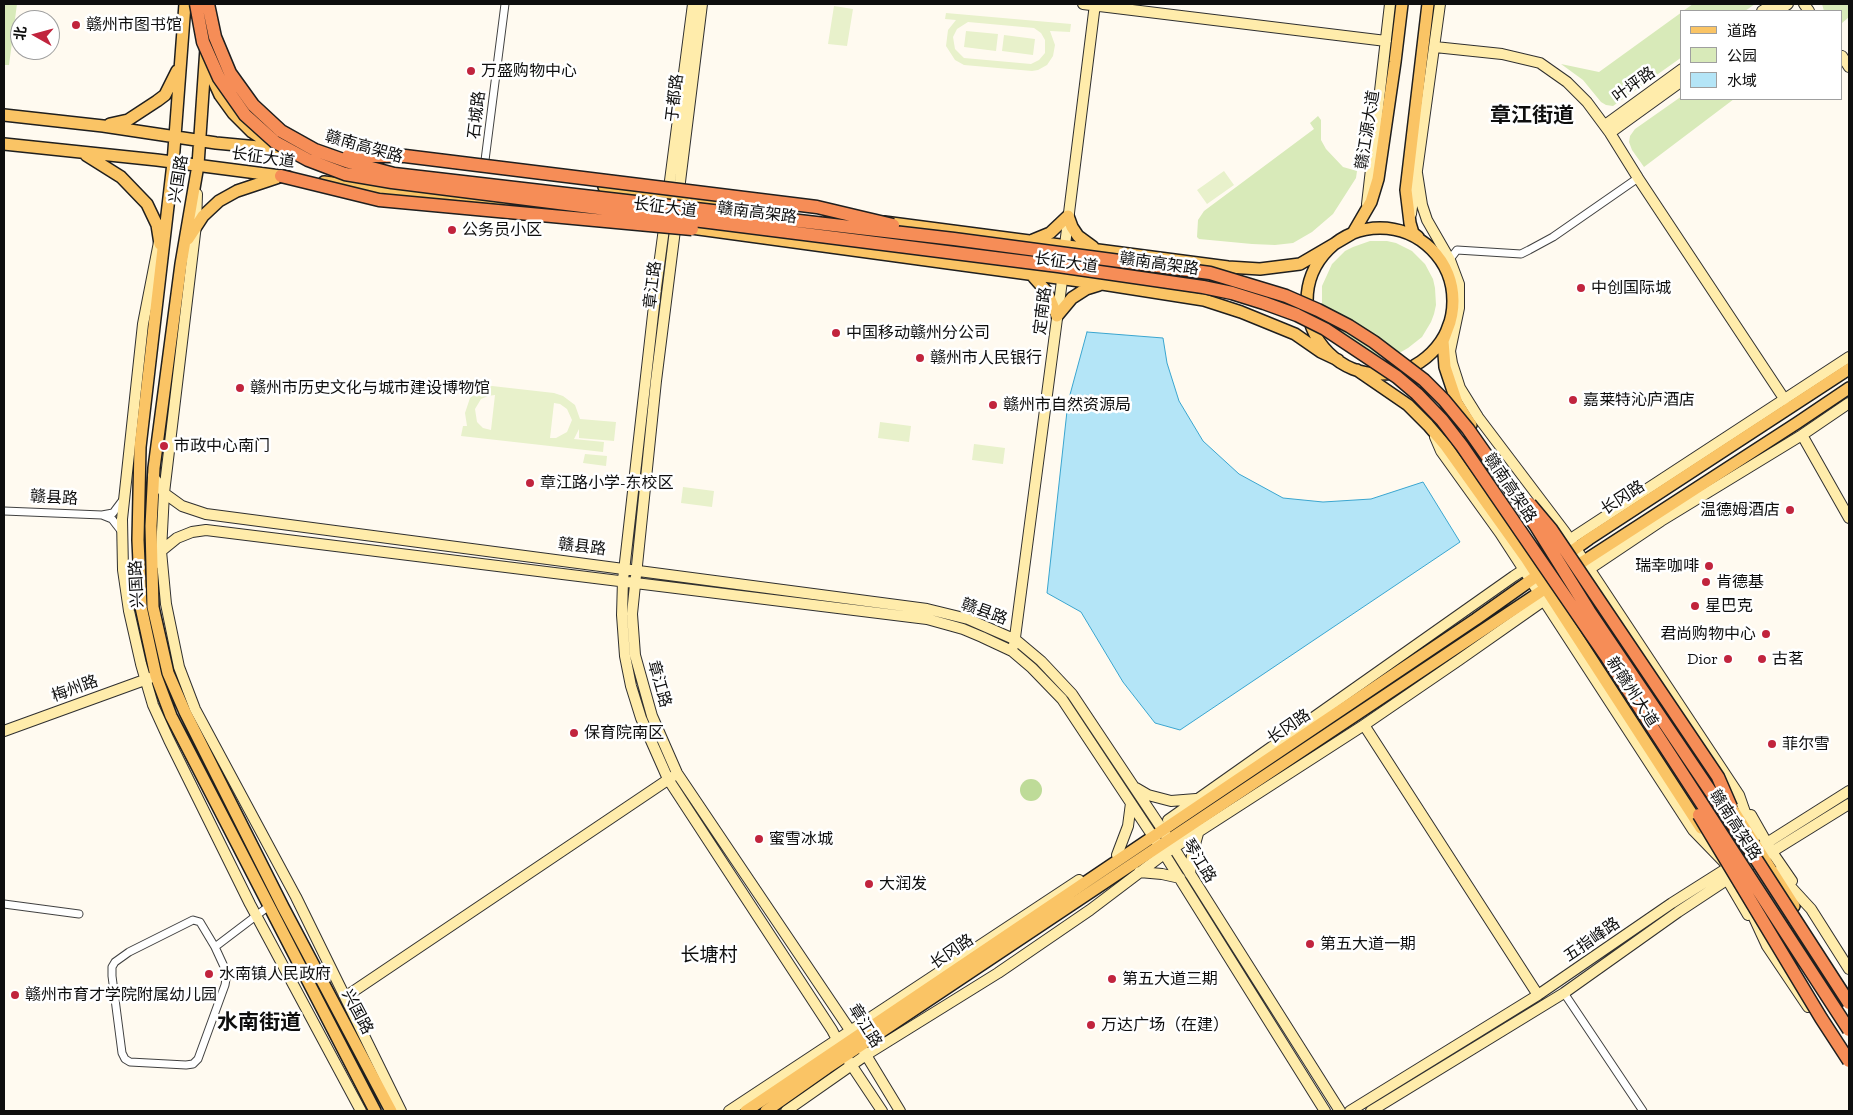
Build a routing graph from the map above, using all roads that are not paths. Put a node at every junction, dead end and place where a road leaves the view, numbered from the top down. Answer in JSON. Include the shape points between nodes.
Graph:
{"nodes":[{"id":1,"x":185,"y":4,"type":"edge"},
{"id":2,"x":196,"y":4,"type":"edge"},
{"id":3,"x":210,"y":4,"type":"edge"},
{"id":4,"x":505,"y":4,"type":"edge"},
{"id":5,"x":693,"y":4,"type":"edge"},
{"id":6,"x":702,"y":4,"type":"edge"},
{"id":7,"x":1083,"y":4,"type":"edge"},
{"id":8,"x":1390,"y":4,"type":"edge"},
{"id":9,"x":1402,"y":4,"type":"edge"},
{"id":10,"x":1428,"y":4,"type":"edge"},
{"id":11,"x":1440,"y":4,"type":"edge"},
{"id":12,"x":1095,"y":5,"type":"edge"},
{"id":13,"x":1386,"y":41,"type":"junction"},
{"id":14,"x":182,"y":45,"type":"junction"},
{"id":15,"x":1435,"y":46,"type":"junction"},
{"id":16,"x":205,"y":59,"type":"junction"},
{"id":17,"x":1680,"y":71,"type":"edge"},
{"id":18,"x":1680,"y":82,"type":"edge"},
{"id":19,"x":4,"y":115,"type":"edge"},
{"id":20,"x":91,"y":125,"type":"junction"},
{"id":21,"x":1608,"y":129,"type":"junction"},
{"id":22,"x":175,"y":136,"type":"junction"},
{"id":23,"x":201,"y":140,"type":"junction"},
{"id":24,"x":4,"y":144,"type":"edge"},
{"id":25,"x":282,"y":150,"type":"junction"},
{"id":26,"x":82,"y":152,"type":"junction"},
{"id":27,"x":348,"y":156,"type":"junction"},
{"id":28,"x":173,"y":163,"type":"junction"},
{"id":29,"x":198,"y":165,"type":"junction"},
{"id":30,"x":483,"y":171,"type":"junction"},
{"id":31,"x":1417,"y":173,"type":"junction"},
{"id":32,"x":281,"y":176,"type":"junction"},
{"id":33,"x":1638,"y":178,"type":"junction"},
{"id":34,"x":673,"y":196,"type":"junction"},
{"id":35,"x":1366,"y":213,"type":"junction"},
{"id":36,"x":1068,"y":216,"type":"junction"},
{"id":37,"x":1410,"y":223,"type":"junction"},
{"id":38,"x":196,"y":225,"type":"junction"},
{"id":39,"x":670,"y":225,"type":"junction"},
{"id":40,"x":1345,"y":237,"type":"junction"},
{"id":41,"x":160,"y":238,"type":"junction"},
{"id":42,"x":835,"y":239,"type":"junction"},
{"id":43,"x":954,"y":239,"type":"junction"},
{"id":44,"x":1031,"y":241,"type":"junction"},
{"id":45,"x":1065,"y":245,"type":"junction"},
{"id":46,"x":1333,"y":245,"type":"junction"},
{"id":47,"x":1104,"y":250,"type":"junction"},
{"id":48,"x":1434,"y":251,"type":"junction"},
{"id":49,"x":162,"y":263,"type":"junction"},
{"id":50,"x":1447,"y":263,"type":"junction"},
{"id":51,"x":181,"y":264,"type":"junction"},
{"id":52,"x":1031,"y":274,"type":"junction"},
{"id":53,"x":1062,"y":279,"type":"junction"},
{"id":54,"x":1102,"y":284,"type":"junction"},
{"id":55,"x":1057,"y":316,"type":"junction"},
{"id":56,"x":1450,"y":322,"type":"junction"},
{"id":57,"x":1849,"y":357,"type":"edge"},
{"id":58,"x":1338,"y":360,"type":"junction"},
{"id":59,"x":1849,"y":369,"type":"edge"},
{"id":60,"x":1357,"y":370,"type":"junction"},
{"id":61,"x":1849,"y":388,"type":"edge"},
{"id":62,"x":1785,"y":400,"type":"junction"},
{"id":63,"x":1849,"y":403,"type":"edge"},
{"id":64,"x":1468,"y":429,"type":"junction"},
{"id":65,"x":1802,"y":435,"type":"junction"},
{"id":66,"x":153,"y":476,"type":"junction"},
{"id":67,"x":164,"y":493,"type":"junction"},
{"id":68,"x":124,"y":495,"type":"junction"},
{"id":69,"x":4,"y":511,"type":"edge"},
{"id":70,"x":102,"y":515,"type":"junction"},
{"id":71,"x":1849,"y":518,"type":"edge"},
{"id":72,"x":123,"y":534,"type":"junction"},
{"id":73,"x":1572,"y":544,"type":"junction"},
{"id":74,"x":1557,"y":548,"type":"junction"},
{"id":75,"x":161,"y":551,"type":"junction"},
{"id":76,"x":1563,"y":558,"type":"junction"},
{"id":77,"x":1530,"y":563,"type":"junction"},
{"id":78,"x":1586,"y":565,"type":"junction"},
{"id":79,"x":152,"y":568,"type":"junction"},
{"id":80,"x":624,"y":568,"type":"junction"},
{"id":81,"x":637,"y":570,"type":"junction"},
{"id":82,"x":1574,"y":574,"type":"junction"},
{"id":83,"x":1534,"y":579,"type":"junction"},
{"id":84,"x":622,"y":580,"type":"junction"},
{"id":85,"x":635,"y":583,"type":"junction"},
{"id":86,"x":1544,"y":594,"type":"junction"},
{"id":87,"x":1016,"y":640,"type":"junction"},
{"id":88,"x":1012,"y":651,"type":"junction"},
{"id":89,"x":150,"y":678,"type":"junction"},
{"id":90,"x":1364,"y":725,"type":"junction"},
{"id":91,"x":4,"y":731,"type":"edge"},
{"id":92,"x":677,"y":772,"type":"junction"},
{"id":93,"x":668,"y":779,"type":"junction"},
{"id":94,"x":1134,"y":787,"type":"junction"},
{"id":95,"x":1849,"y":791,"type":"edge"},
{"id":96,"x":1197,"y":799,"type":"junction"},
{"id":97,"x":1131,"y":803,"type":"junction"},
{"id":98,"x":1849,"y":804,"type":"edge"},
{"id":99,"x":1731,"y":807,"type":"junction"},
{"id":100,"x":1199,"y":830,"type":"junction"},
{"id":101,"x":1162,"y":839,"type":"junction"},
{"id":102,"x":1765,"y":850,"type":"junction"},
{"id":103,"x":1117,"y":855,"type":"junction"},
{"id":104,"x":1139,"y":872,"type":"junction"},
{"id":105,"x":1728,"y":873,"type":"junction"},
{"id":106,"x":1190,"y":874,"type":"junction"},
{"id":107,"x":1180,"y":878,"type":"junction"},
{"id":108,"x":4,"y":904,"type":"edge"},
{"id":109,"x":269,"y":906,"type":"junction"},
{"id":110,"x":79,"y":914,"type":"dead end"},
{"id":111,"x":256,"y":916,"type":"junction"},
{"id":112,"x":215,"y":947,"type":"junction"},
{"id":113,"x":1849,"y":969,"type":"edge"},
{"id":114,"x":1564,"y":993,"type":"junction"},
{"id":115,"x":1849,"y":995,"type":"edge"},
{"id":116,"x":345,"y":996,"type":"junction"},
{"id":117,"x":1538,"y":996,"type":"junction"},
{"id":118,"x":1849,"y":1003,"type":"edge"},
{"id":119,"x":1849,"y":1030,"type":"edge"},
{"id":120,"x":858,"y":1042,"type":"junction"},
{"id":121,"x":844,"y":1052,"type":"junction"},
{"id":122,"x":1849,"y":1060,"type":"edge"},
{"id":123,"x":1849,"y":1070,"type":"edge"},
{"id":124,"x":361,"y":1111,"type":"edge"},
{"id":125,"x":375,"y":1111,"type":"edge"},
{"id":126,"x":391,"y":1111,"type":"edge"},
{"id":127,"x":401,"y":1111,"type":"edge"},
{"id":128,"x":729,"y":1111,"type":"edge"},
{"id":129,"x":746,"y":1111,"type":"edge"},
{"id":130,"x":766,"y":1111,"type":"edge"},
{"id":131,"x":786,"y":1111,"type":"edge"},
{"id":132,"x":882,"y":1111,"type":"edge"},
{"id":133,"x":900,"y":1111,"type":"edge"},
{"id":134,"x":1325,"y":1111,"type":"edge"},
{"id":135,"x":1340,"y":1111,"type":"edge"},
{"id":136,"x":1350,"y":1111,"type":"edge"},
{"id":137,"x":1371,"y":1111,"type":"edge"},
{"id":138,"x":1643,"y":1111,"type":"edge"}],
"edges":[{"from":1,"to":14,"type":"main road","name":"兴国路"},
{"from":2,"to":42,"type":"highway","name":"赣南高架路","bridge":true,"via":[[203,42],[219,78],[245,115],[275,142],[308,160],[345,174]]},
{"from":3,"to":16,"type":"main road","name":"兴国路"},
{"from":3,"to":43,"type":"highway","name":"赣南高架路","bridge":true,"via":[[215,38],[230,73],[253,105],[281,131],[315,150],[349,162],[394,174]]},
{"from":4,"to":30,"type":"street","name":"石城路"},
{"from":5,"to":34,"type":"street","name":"于都路"},
{"from":6,"to":34,"type":"street","name":"于都路"},
{"from":7,"to":12,"type":"street"},
{"from":8,"to":13,"type":"street"},
{"from":9,"to":35,"type":"main road","name":"赣江源大道","via":[[1378,179]]},
{"from":10,"to":37,"type":"main road","via":[[1406,180]]},
{"from":11,"to":15,"type":"street"},
{"from":12,"to":13,"type":"street"},
{"from":12,"to":36,"type":"street","name":"定南路"},
{"from":13,"to":35,"type":"street"},
{"from":14,"to":20,"type":"main road","via":[[175,76],[158,101],[128,120]]},
{"from":14,"to":22,"type":"main road","name":"兴国路"},
{"from":15,"to":21,"type":"street","via":[[1502,54],[1540,64],[1567,82]]},
{"from":15,"to":31,"type":"street"},
{"from":16,"to":23,"type":"main road","name":"兴国路"},
{"from":16,"to":25,"type":"main road","via":[[217,89],[235,116],[262,140]]},
{"from":17,"to":21,"type":"street","name":"叶坪路"},
{"from":18,"to":21,"type":"street","name":"叶坪路"},
{"from":19,"to":20,"type":"main road","name":"长征大道"},
{"from":20,"to":22,"type":"main road","name":"长征大道"},
{"from":21,"to":33,"type":"street"},
{"from":22,"to":23,"type":"main road","name":"长征大道"},
{"from":22,"to":28,"type":"main road","name":"兴国路"},
{"from":23,"to":25,"type":"main road","name":"长征大道"},
{"from":23,"to":29,"type":"main road","name":"兴国路"},
{"from":24,"to":26,"type":"main road","name":"长征大道"},
{"from":25,"to":27,"type":"main road","name":"长征大道"},
{"from":26,"to":28,"type":"main road","name":"长征大道"},
{"from":26,"to":41,"type":"main road","via":[[121,177],[147,204]]},
{"from":27,"to":30,"type":"main road","name":"长征大道"},
{"from":27,"to":43,"type":"highway","bridge":true,"via":[[406,156],[818,207]]},
{"from":28,"to":29,"type":"main road","name":"长征大道"},
{"from":28,"to":41,"type":"street"},
{"from":28,"to":49,"type":"main road","name":"兴国路"},
{"from":29,"to":32,"type":"main road","name":"长征大道"},
{"from":29,"to":38,"type":"street"},
{"from":29,"to":51,"type":"main road","name":"兴国路"},
{"from":30,"to":34,"type":"main road","name":"长征大道"},
{"from":31,"to":37,"type":"street"},
{"from":31,"to":50,"type":"street","via":[[1427,220]]},
{"from":32,"to":38,"type":"main road","via":[[227,196],[210,208]]},
{"from":32,"to":39,"type":"main road","name":"长征大道"},
{"from":32,"to":42,"type":"highway","bridge":true,"via":[[378,200],[636,225]]},
{"from":33,"to":50,"type":"street","via":[[1553,237],[1520,254],[1457,250]]},
{"from":33,"to":62,"type":"street"},
{"from":34,"to":39,"type":"street","name":"章江路"},
{"from":34,"to":44,"type":"main road","name":"长征大道"},
{"from":35,"to":40,"type":"main road","name":"赣江源大道","via":[[1353,233]]},
{"from":36,"to":44,"type":"main road","via":[[1050,233]]},
{"from":36,"to":45,"type":"street","name":"定南路"},
{"from":36,"to":47,"type":"main road","via":[[1082,240]]},
{"from":37,"to":48,"type":"main road","via":[[1413,233]]},
{"from":38,"to":51,"type":"main road","via":[[185,244]]},
{"from":38,"to":67,"type":"street"},
{"from":39,"to":52,"type":"main road","name":"长征大道"},
{"from":39,"to":80,"type":"street","name":"章江路","via":[[656,288]]},
{"from":39,"to":81,"type":"street","name":"章江路"},
{"from":40,"to":46,"type":"main road","name":"赣江源大道"},
{"from":40,"to":48,"type":"main road","via":[[1371,228],[1398,230]]},
{"from":41,"to":49,"type":"main road"},
{"from":41,"to":68,"type":"street","via":[[143,324]]},
{"from":42,"to":77,"type":"highway","name":"赣南高架路","bridge":true,"via":[[1203,287],[1232,293],[1297,315],[1325,329],[1397,377],[1442,420],[1462,446]]},
{"from":43,"to":64,"type":"highway","name":"赣南高架路","bridge":true,"via":[[1210,274],[1286,296],[1374,342],[1424,380]]},
{"from":44,"to":45,"type":"main road","name":"长征大道"},
{"from":45,"to":47,"type":"main road","name":"长征大道"},
{"from":45,"to":53,"type":"street","name":"定南路"},
{"from":46,"to":47,"type":"main road","name":"长征大道","via":[[1300,264],[1260,269]]},
{"from":46,"to":58,"type":"main road","via":[[1316,265],[1308,290],[1308,304],[1309,317],[1320,342]]},
{"from":48,"to":50,"type":"main road"},
{"from":49,"to":89,"type":"main road","name":"兴国路","via":[[138,489],[141,607]]},
{"from":50,"to":56,"type":"main road","via":[[1452,294]]},
{"from":50,"to":73,"type":"street","via":[[1456,272],[1460,296],[1450,351],[1456,377],[1478,417]]},
{"from":51,"to":66,"type":"main road","name":"兴国路"},
{"from":52,"to":53,"type":"main road","name":"长征大道"},
{"from":52,"to":55,"type":"main road","via":[[1047,292]]},
{"from":53,"to":54,"type":"main road","name":"长征大道"},
{"from":53,"to":55,"type":"street","name":"定南路"},
{"from":54,"to":55,"type":"main road","via":[[1076,295]]},
{"from":54,"to":58,"type":"main road","name":"长征大道","via":[[1204,300],[1295,334]]},
{"from":55,"to":87,"type":"street","name":"定南路"},
{"from":56,"to":60,"type":"main road","via":[[1436,348],[1414,366],[1386,374]]},
{"from":56,"to":74,"type":"main road","name":"新赣州大道","via":[[1443,341],[1444,354],[1448,379],[1457,403]]},
{"from":57,"to":62,"type":"street"},
{"from":58,"to":60,"type":"main road"},
{"from":59,"to":73,"type":"main road","name":"长冈路"},
{"from":60,"to":77,"type":"main road","name":"新赣州大道","via":[[1397,397],[1428,425]]},
{"from":61,"to":78,"type":"main road","name":"长冈路"},
{"from":62,"to":73,"type":"street"},
{"from":63,"to":65,"type":"street"},
{"from":64,"to":99,"type":"highway","bridge":true,"via":[[1551,529],[1718,777]]},
{"from":64,"to":118,"type":"highway","name":"赣南高架路","bridge":true,"via":[[1536,526]]},
{"from":65,"to":71,"type":"street"},
{"from":65,"to":78,"type":"street"},
{"from":66,"to":67,"type":"street","name":"赣县路"},
{"from":66,"to":79,"type":"main road","name":"兴国路"},
{"from":67,"to":75,"type":"street"},
{"from":67,"to":80,"type":"street","name":"赣县路","via":[[182,506],[206,514]]},
{"from":68,"to":70,"type":"street","via":[[113,514]]},
{"from":68,"to":72,"type":"street"},
{"from":69,"to":70,"type":"street","name":"赣县路"},
{"from":70,"to":72,"type":"street","via":[[112,519]]},
{"from":72,"to":89,"type":"street","via":[[123,570],[129,611]]},
{"from":73,"to":74,"type":"street"},
{"from":73,"to":76,"type":"main road","name":"长冈路"},
{"from":73,"to":78,"type":"street"},
{"from":74,"to":76,"type":"main road","name":"新赣州大道"},
{"from":74,"to":77,"type":"street"},
{"from":75,"to":79,"type":"street","name":"赣县路"},
{"from":75,"to":84,"type":"street","name":"赣县路","via":[[177,538],[206,530]]},
{"from":75,"to":116,"type":"street","via":[[166,604],[179,667],[195,709]]},
{"from":76,"to":82,"type":"main road","name":"新赣州大道"},
{"from":76,"to":83,"type":"main road","name":"长冈路"},
{"from":77,"to":83,"type":"main road","name":"新赣州大道"},
{"from":77,"to":96,"type":"street"},
{"from":77,"to":119,"type":"highway","name":"赣南高架路","bridge":true,"via":[[1606,656]]},
{"from":77,"to":122,"type":"highway","bridge":true,"via":[[1600,660],[1682,786]]},
{"from":78,"to":82,"type":"main road","name":"长冈路"},
{"from":78,"to":102,"type":"street","via":[[1739,795]]},
{"from":79,"to":126,"type":"main road","name":"兴国路","via":[[153,607],[168,673],[185,712]]},
{"from":80,"to":81,"type":"street","name":"赣县路"},
{"from":80,"to":84,"type":"street","name":"章江路"},
{"from":81,"to":85,"type":"street","name":"章江路"},
{"from":81,"to":87,"type":"street","name":"赣县路","via":[[927,609],[968,619]]},
{"from":82,"to":86,"type":"main road","name":"长冈路"},
{"from":82,"to":99,"type":"main road","name":"新赣州大道"},
{"from":83,"to":86,"type":"main road","name":"新赣州大道"},
{"from":83,"to":101,"type":"main road","name":"长冈路"},
{"from":84,"to":85,"type":"street","name":"赣县路"},
{"from":84,"to":93,"type":"street","name":"章江路","via":[[625,656],[631,686],[641,718]]},
{"from":85,"to":88,"type":"street","name":"赣县路","via":[[927,619],[963,629]]},
{"from":85,"to":92,"type":"street","name":"章江路","via":[[632,614],[635,654],[652,716]]},
{"from":86,"to":90,"type":"street","via":[[1459,660]]},
{"from":86,"to":101,"type":"main road","name":"长冈路"},
{"from":86,"to":105,"type":"main road","name":"新赣州大道"},
{"from":86,"to":105,"type":"street","via":[[1693,830]]},
{"from":87,"to":88,"type":"street","name":"定南路"},
{"from":87,"to":94,"type":"street","name":"琴江路","via":[[1072,694]]},
{"from":88,"to":97,"type":"street","name":"琴江路","via":[[1062,699]]},
{"from":89,"to":91,"type":"street","name":"梅州路"},
{"from":89,"to":109,"type":"main road","name":"兴国路"},
{"from":89,"to":111,"type":"street","via":[[153,705]]},
{"from":90,"to":100,"type":"street"},
{"from":90,"to":117,"type":"street"},
{"from":92,"to":93,"type":"street"},
{"from":92,"to":120,"type":"street","name":"章江路"},
{"from":93,"to":116,"type":"street"},
{"from":93,"to":121,"type":"street","name":"章江路"},
{"from":94,"to":96,"type":"street","via":[[1148,795],[1171,801]]},
{"from":94,"to":101,"type":"street","name":"琴江路"},
{"from":95,"to":102,"type":"street","name":"五指峰路"},
{"from":96,"to":101,"type":"street"},
{"from":97,"to":101,"type":"street","name":"琴江路"},
{"from":97,"to":103,"type":"street","via":[[1128,826]]},
{"from":98,"to":102,"type":"street","name":"五指峰路"},
{"from":99,"to":102,"type":"main road","name":"新赣州大道"},
{"from":100,"to":101,"type":"street"},
{"from":100,"to":106,"type":"street"},
{"from":101,"to":103,"type":"street"},
{"from":101,"to":104,"type":"street"},
{"from":101,"to":106,"type":"street","name":"琴江路"},
{"from":101,"to":107,"type":"street","name":"琴江路"},
{"from":101,"to":120,"type":"main road","name":"长冈路"},
{"from":102,"to":105,"type":"street","name":"五指峰路"},
{"from":102,"to":113,"type":"street","via":[[1811,909]]},
{"from":102,"to":115,"type":"main road","name":"新赣州大道"},
{"from":103,"to":120,"type":"street"},
{"from":104,"to":107,"type":"street"},
{"from":104,"to":120,"type":"street","via":[[998,973]]},
{"from":105,"to":114,"type":"street","name":"五指峰路"},
{"from":105,"to":117,"type":"street","name":"五指峰路"},
{"from":105,"to":122,"type":"main road","name":"新赣州大道"},
{"from":105,"to":123,"type":"street","via":[[1768,946]]},
{"from":106,"to":135,"type":"street","name":"琴江路"},
{"from":107,"to":134,"type":"street","name":"琴江路"},
{"from":108,"to":110,"type":"street"},
{"from":109,"to":111,"type":"street"},
{"from":109,"to":125,"type":"main road","name":"兴国路"},
{"from":111,"to":112,"type":"street"},
{"from":111,"to":124,"type":"street"},
{"from":112,"to":112,"type":"street","via":[[200,922],[193,920],[115,962],[112,976],[125,1059],[186,1065],[198,1059],[227,972]]},
{"from":114,"to":137,"type":"street","name":"五指峰路"},
{"from":114,"to":138,"type":"street"},
{"from":116,"to":127,"type":"street"},
{"from":117,"to":136,"type":"street","name":"五指峰路"},
{"from":120,"to":121,"type":"main road","name":"长冈路"},
{"from":120,"to":121,"type":"street"},
{"from":120,"to":133,"type":"street","name":"章江路"},
{"from":121,"to":128,"type":"street"},
{"from":121,"to":129,"type":"main road","name":"长冈路"},
{"from":121,"to":130,"type":"main road","name":"长冈路"},
{"from":121,"to":131,"type":"street"},
{"from":121,"to":132,"type":"street","name":"章江路"}]}
